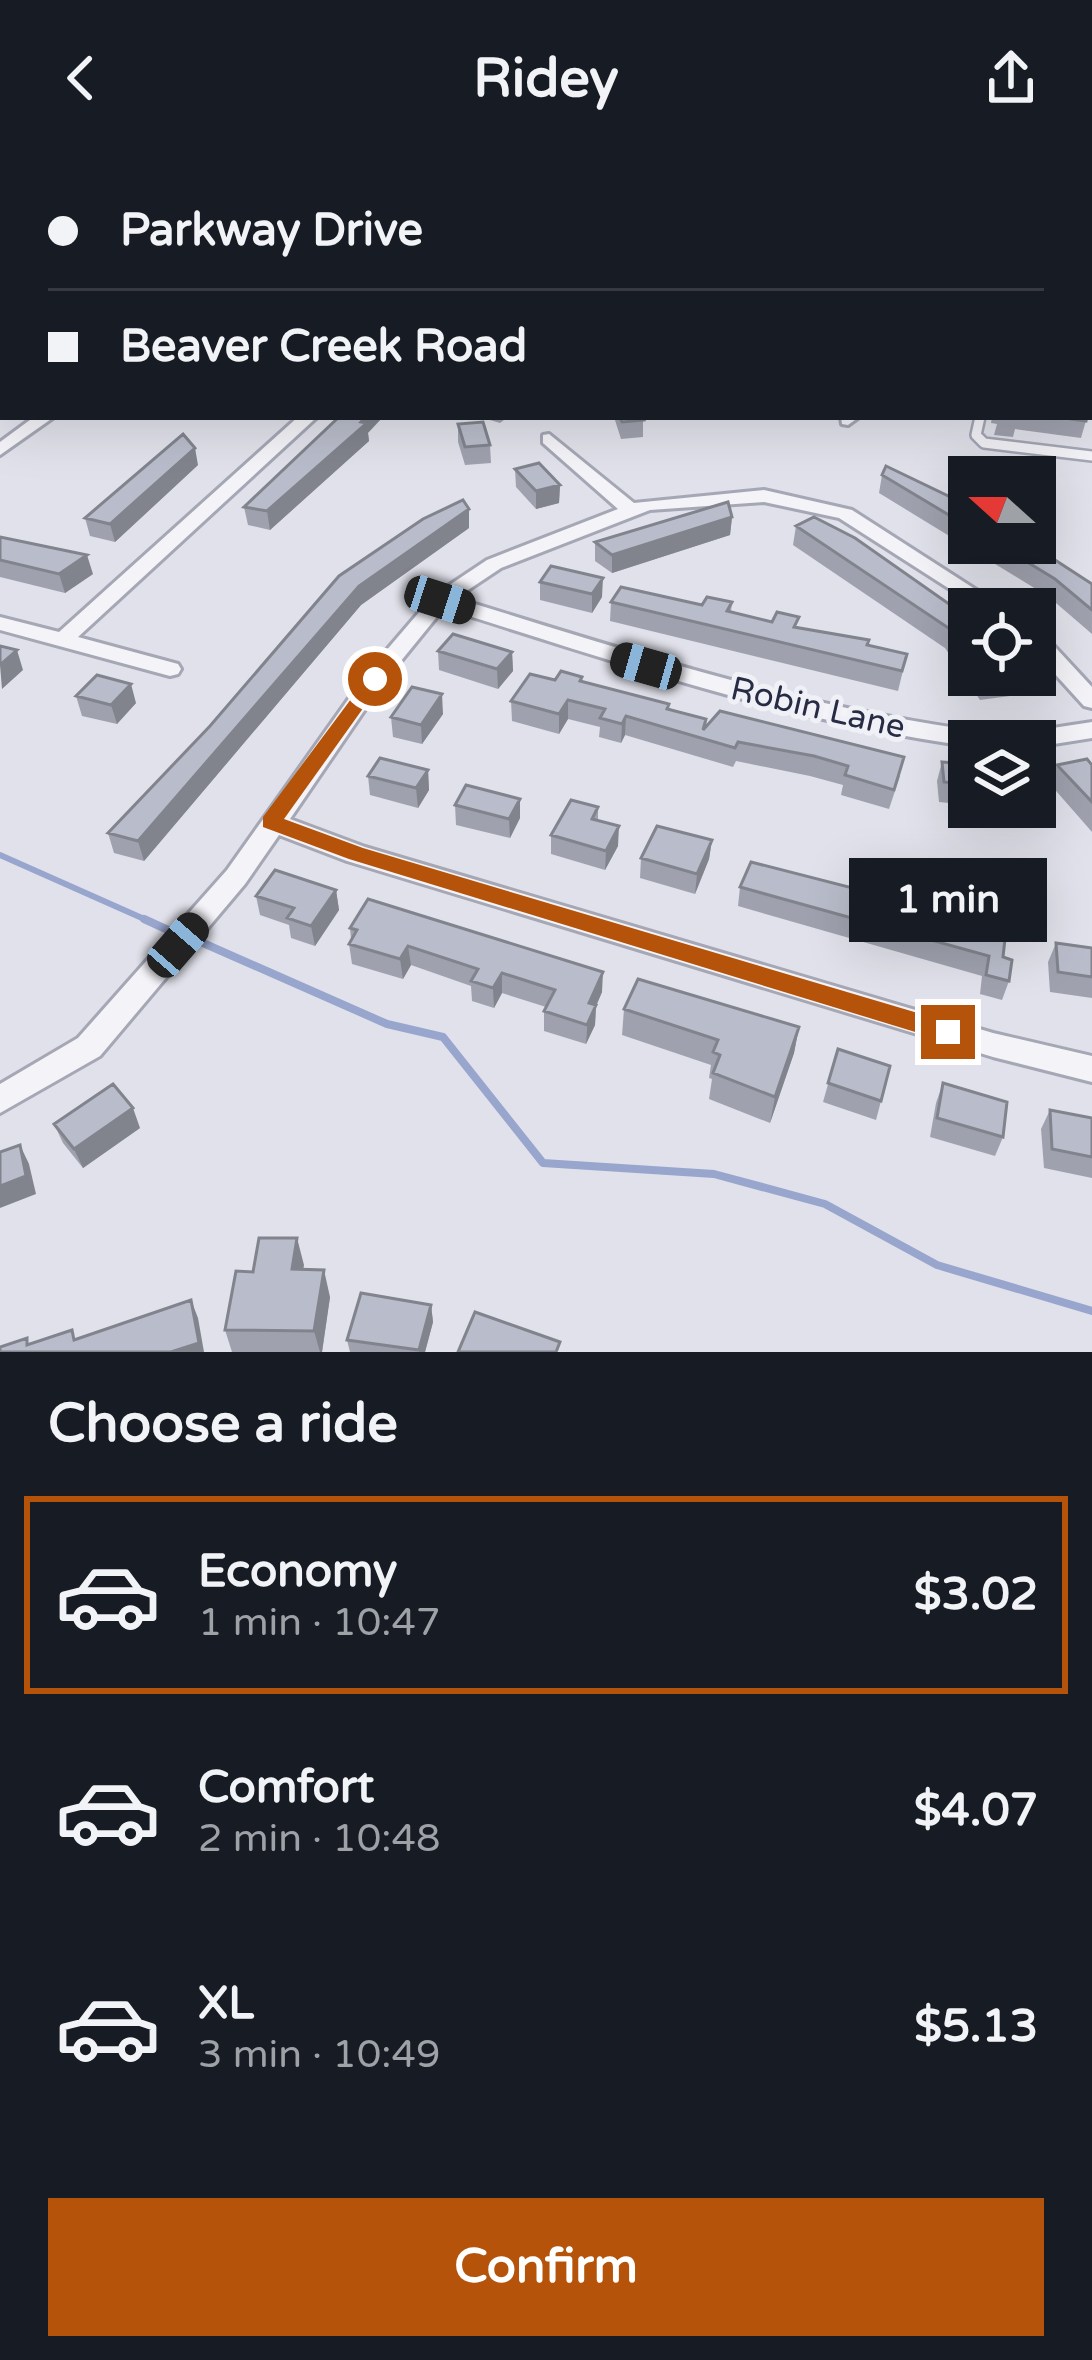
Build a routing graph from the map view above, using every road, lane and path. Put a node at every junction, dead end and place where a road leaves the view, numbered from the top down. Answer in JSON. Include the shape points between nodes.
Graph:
{"nodes":[{"id":1,"x":41,"y":420,"type":"edge"},
{"id":2,"x":305,"y":420,"type":"edge"},
{"id":3,"x":979,"y":420,"type":"edge"},
{"id":4,"x":550,"y":440,"type":"dead end"},
{"id":5,"x":0,"y":450,"type":"edge"},
{"id":6,"x":1092,"y":456,"type":"edge"},
{"id":7,"x":630,"y":510,"type":"junction"},
{"id":8,"x":962,"y":588,"type":"edge"},
{"id":9,"x":440,"y":600,"type":"junction"},
{"id":10,"x":0,"y":623,"type":"edge"},
{"id":11,"x":63,"y":640,"type":"junction"},
{"id":12,"x":1056,"y":661,"type":"edge"},
{"id":13,"x":170,"y":669,"type":"dead end"},
{"id":14,"x":1092,"y":701,"type":"edge"},
{"id":15,"x":1092,"y":730,"type":"edge"},
{"id":16,"x":948,"y":735,"type":"edge"},
{"id":17,"x":1056,"y":736,"type":"edge"},
{"id":18,"x":271,"y":822,"type":"junction"},
{"id":19,"x":1092,"y":1069,"type":"edge"},
{"id":20,"x":0,"y":1100,"type":"edge"}],
"edges":[{"from":1,"to":5,"type":"street"},
{"from":2,"to":11,"type":"street"},
{"from":3,"to":6,"type":"lane","via":[[976,435],[984,442]]},
{"from":4,"to":7,"type":"street"},
{"from":7,"to":8,"type":"street","via":[[764,496],[845,514]]},
{"from":7,"to":9,"type":"street","via":[[512,555]]},
{"from":9,"to":16,"type":"street","name":"Robin Lane","via":[[689,678]]},
{"from":9,"to":18,"type":"street"},
{"from":10,"to":11,"type":"street"},
{"from":11,"to":13,"type":"street"},
{"from":12,"to":14,"type":"street"},
{"from":15,"to":17,"type":"street"},
{"from":18,"to":19,"type":"street","via":[[356,854]]},
{"from":18,"to":20,"type":"street","via":[[236,878],[89,1047]]}]}
